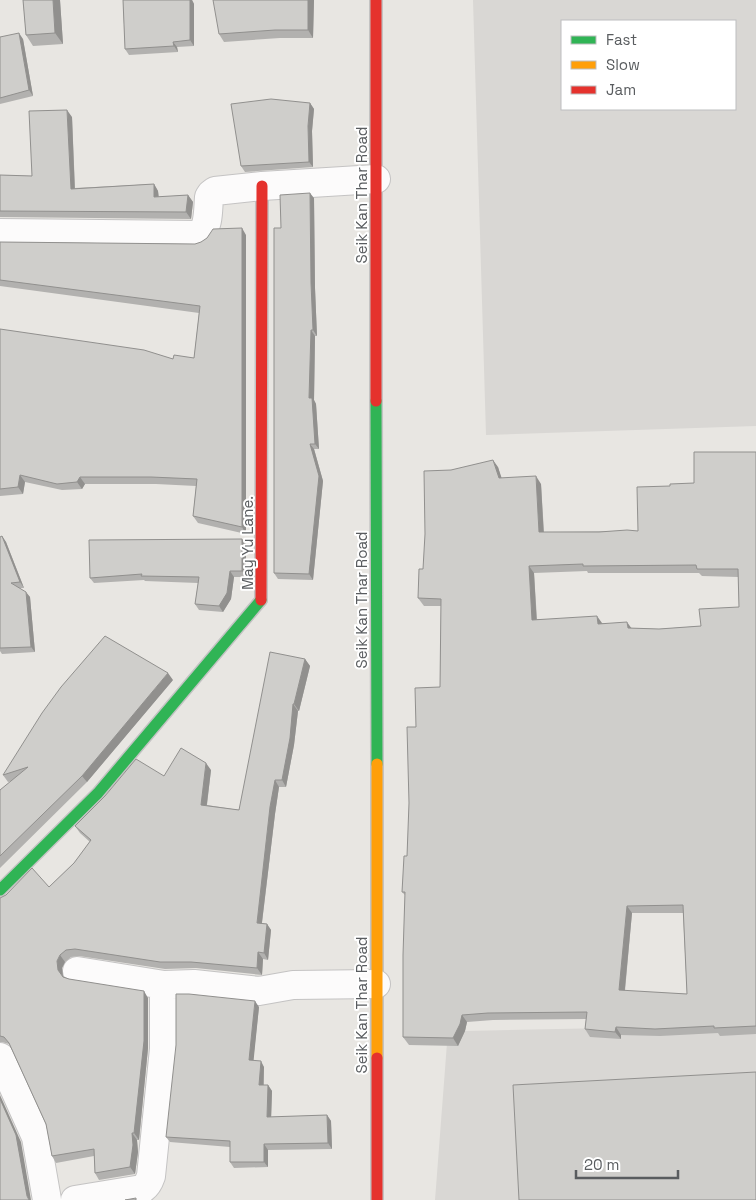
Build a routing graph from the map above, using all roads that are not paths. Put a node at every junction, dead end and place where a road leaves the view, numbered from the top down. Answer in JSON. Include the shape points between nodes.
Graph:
{"nodes":[{"id":1,"x":376,"y":0,"type":"edge"},
{"id":2,"x":376,"y":179,"type":"junction"},
{"id":3,"x":262,"y":186,"type":"junction"},
{"id":4,"x":0,"y":233,"type":"edge"},
{"id":5,"x":0,"y":890,"type":"edge"},
{"id":6,"x":77,"y":971,"type":"dead end"},
{"id":7,"x":376,"y":984,"type":"junction"},
{"id":8,"x":164,"y":985,"type":"junction"},
{"id":9,"x":0,"y":1057,"type":"edge"},
{"id":10,"x":47,"y":1200,"type":"edge"},
{"id":11,"x":74,"y":1200,"type":"edge"},
{"id":12,"x":377,"y":1200,"type":"edge"}],
"edges":[{"from":1,"to":2,"type":"street","name":"Seik Kan Thar Road"},
{"from":2,"to":3,"type":"street"},
{"from":2,"to":7,"type":"street","name":"Seik Kan Thar Road"},
{"from":3,"to":4,"type":"street","via":[[211,194],[206,227],[200,235]]},
{"from":3,"to":5,"type":"street","name":"May Yu Lane.","via":[[262,599],[98,793]]},
{"from":6,"to":8,"type":"street"},
{"from":7,"to":8,"type":"street","via":[[293,985],[259,991],[194,984]]},
{"from":7,"to":12,"type":"street","name":"Seik Kan Thar Road"},
{"from":8,"to":11,"type":"street","via":[[164,1049],[152,1176],[142,1189]]},
{"from":9,"to":10,"type":"street","via":[[36,1137]]}]}
